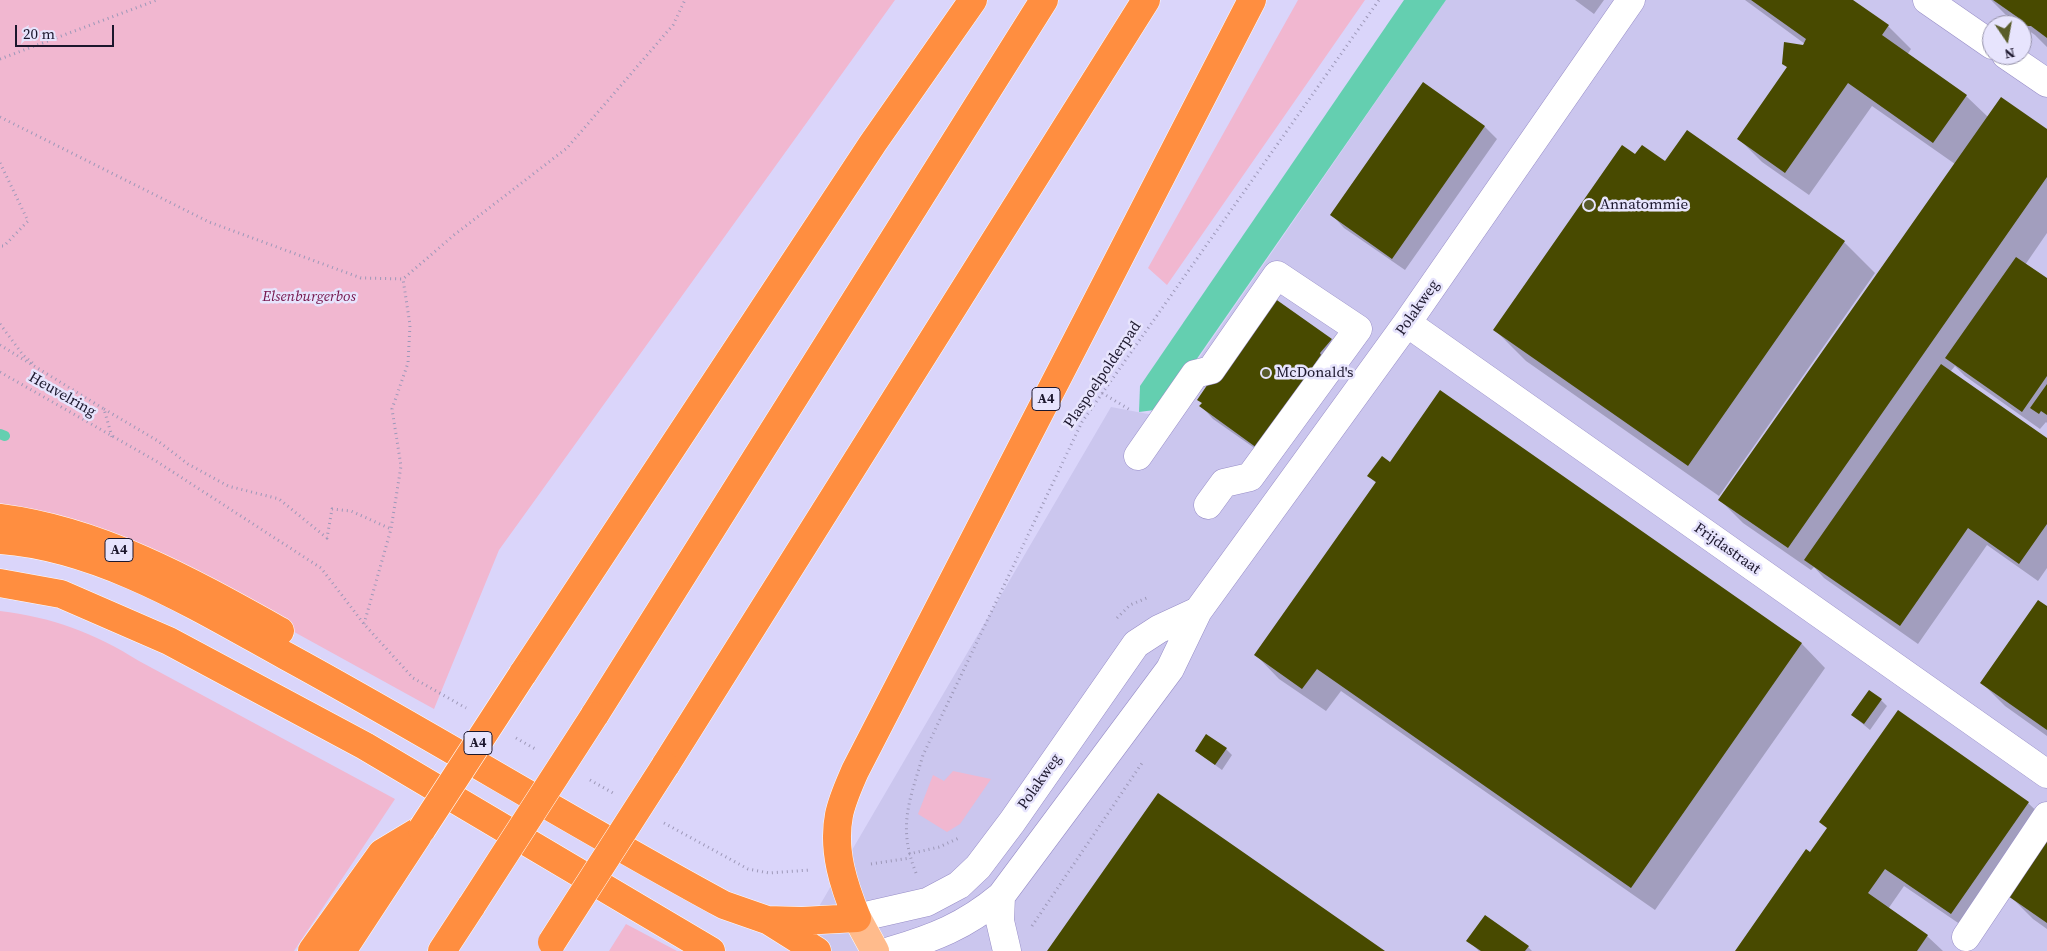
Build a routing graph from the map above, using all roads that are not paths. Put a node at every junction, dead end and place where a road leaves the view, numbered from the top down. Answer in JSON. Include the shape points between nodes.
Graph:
{"nodes":[{"id":1,"x":973,"y":0,"type":"edge"},
{"id":2,"x":1044,"y":0,"type":"edge"},
{"id":3,"x":1146,"y":0,"type":"edge"},
{"id":4,"x":1252,"y":0,"type":"edge"},
{"id":5,"x":1631,"y":0,"type":"edge"},
{"id":6,"x":1927,"y":0,"type":"edge"},
{"id":7,"x":1982,"y":38,"type":"edge"},
{"id":8,"x":2021,"y":65,"type":"edge"},
{"id":9,"x":2047,"y":83,"type":"edge"},
{"id":10,"x":1407,"y":324,"type":"junction"},
{"id":11,"x":1138,"y":456,"type":"dead end"},
{"id":12,"x":1208,"y":505,"type":"dead end"},
{"id":13,"x":0,"y":518,"type":"edge"},
{"id":14,"x":0,"y":540,"type":"edge"},
{"id":15,"x":0,"y":582,"type":"edge"},
{"id":16,"x":1198,"y":611,"type":"junction"},
{"id":17,"x":2047,"y":774,"type":"edge"},
{"id":18,"x":2047,"y":816,"type":"edge"},
{"id":19,"x":391,"y":858,"type":"junction"},
{"id":20,"x":1001,"y":896,"type":"junction"},
{"id":21,"x":857,"y":918,"type":"junction"},
{"id":22,"x":767,"y":920,"type":"junction"},
{"id":23,"x":1966,"y":937,"type":"dead end"},
{"id":24,"x":549,"y":946,"type":"edge"},
{"id":25,"x":312,"y":951,"type":"edge"},
{"id":26,"x":342,"y":951,"type":"edge"},
{"id":27,"x":442,"y":951,"type":"edge"},
{"id":28,"x":712,"y":951,"type":"edge"},
{"id":29,"x":817,"y":951,"type":"edge"},
{"id":30,"x":875,"y":951,"type":"edge"},
{"id":31,"x":890,"y":951,"type":"edge"},
{"id":32,"x":1007,"y":951,"type":"edge"}],
"edges":[{"from":1,"to":19,"type":"highway","number":"A4","bridge":true,"via":[[873,143],[422,829]]},
{"from":2,"to":27,"type":"highway","bridge":true,"via":[[594,716]]},
{"from":3,"to":24,"type":"highway","bridge":true},
{"from":4,"to":21,"type":"highway","number":"A4","via":[[855,771],[839,816],[838,843],[844,886]]},
{"from":5,"to":10,"type":"street","name":"Polakweg"},
{"from":6,"to":7,"type":"street"},
{"from":8,"to":9,"type":"street"},
{"from":10,"to":16,"type":"street","name":"Polakweg"},
{"from":10,"to":17,"type":"street","name":"Frijdastraat"},
{"from":11,"to":12,"type":"street","via":[[1195,374],[1211,370],[1277,274],[1358,329],[1250,477],[1224,483]]},
{"from":13,"to":22,"type":"highway","number":"A4","via":[[57,528],[99,542],[152,563],[230,603],[730,887]]},
{"from":14,"to":22,"type":"highway","number":"A4","via":[[71,554],[111,566],[168,594],[315,672],[715,900]]},
{"from":15,"to":28,"type":"highway","via":[[61,594],[169,641],[365,746]]},
{"from":16,"to":20,"type":"street","name":"Polakweg","via":[[1170,669]]},
{"from":16,"to":21,"type":"street","name":"Polakweg","via":[[1136,644],[978,867],[959,884],[927,902]]},
{"from":18,"to":23,"type":"street"},
{"from":19,"to":25,"type":"highway","number":"A4"},
{"from":19,"to":26,"type":"highway","number":"A4"},
{"from":20,"to":31,"type":"street","name":"Polakweg","via":[[952,930]]},
{"from":20,"to":32,"type":"street","via":[[1000,922]]},
{"from":21,"to":22,"type":"highway","number":"A4","via":[[802,922]]},
{"from":21,"to":30,"type":"main road"},
{"from":22,"to":29,"type":"highway","number":"A4"}]}
